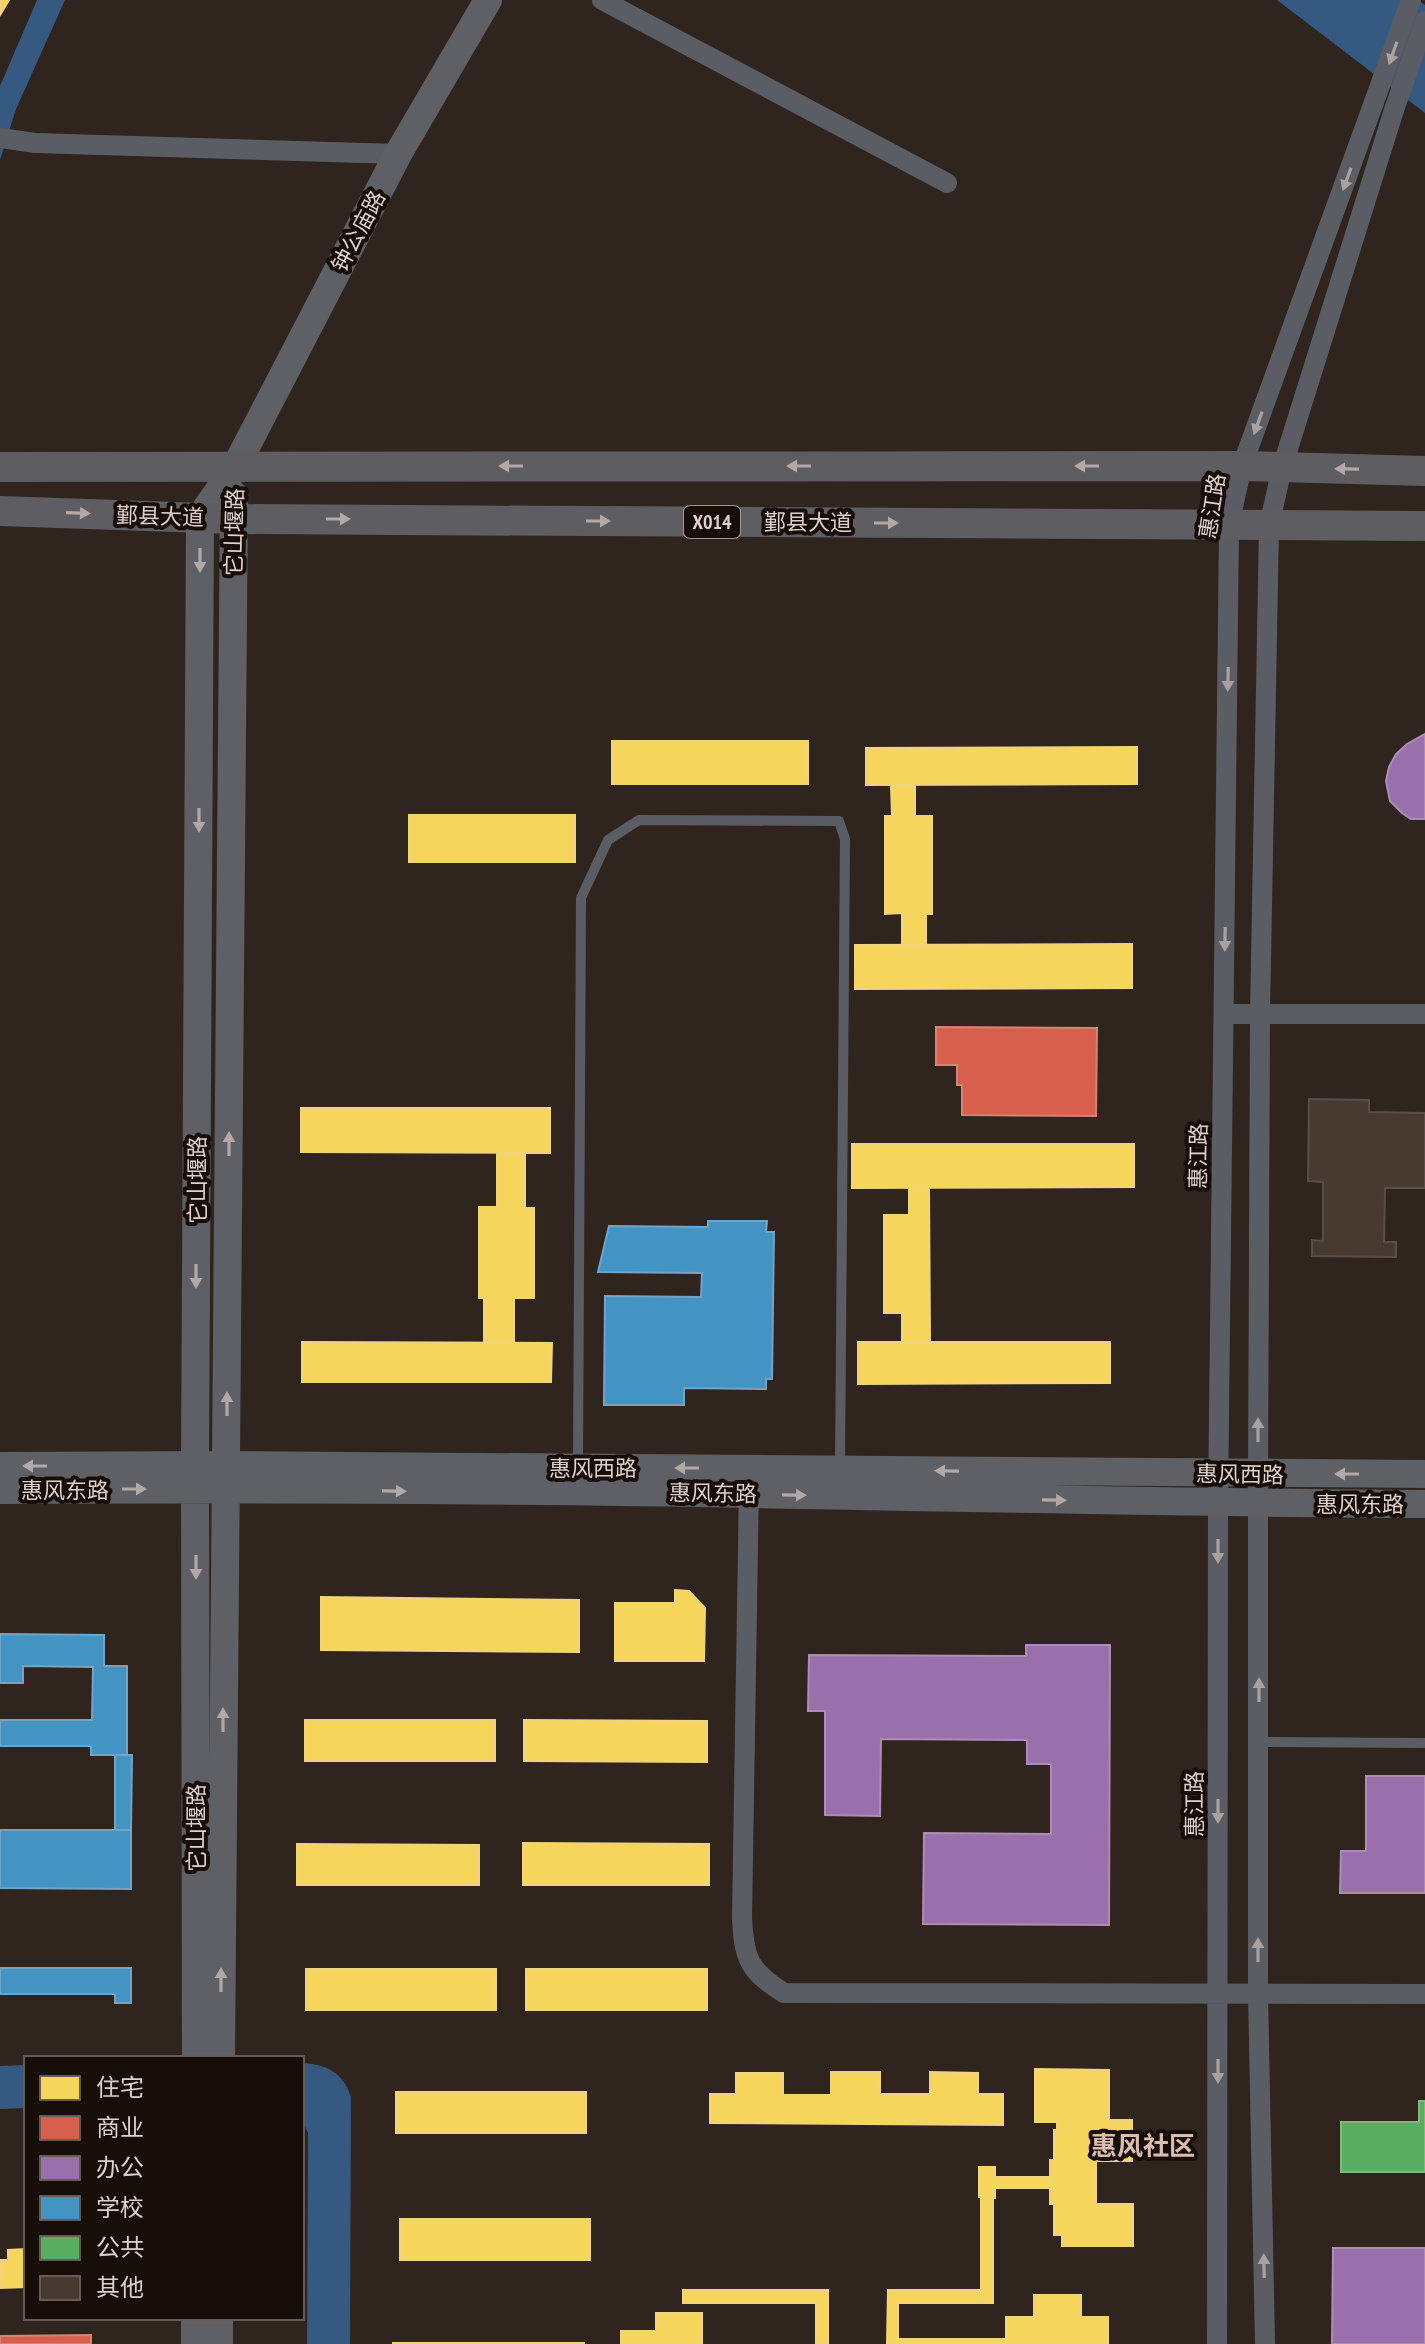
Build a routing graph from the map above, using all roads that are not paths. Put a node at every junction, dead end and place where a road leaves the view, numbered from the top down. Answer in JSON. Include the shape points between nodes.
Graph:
{"nodes":[{"id":1,"x":488,"y":0,"type":"edge"},
{"id":2,"x":602,"y":0,"type":"edge"},
{"id":3,"x":1411,"y":0,"type":"edge"},
{"id":4,"x":1425,"y":21,"type":"edge"},
{"id":5,"x":1384,"y":108,"type":"junction"},
{"id":6,"x":0,"y":138,"type":"edge"},
{"id":7,"x":398,"y":154,"type":"junction"},
{"id":8,"x":947,"y":183,"type":"dead end"},
{"id":9,"x":236,"y":466,"type":"junction"},
{"id":10,"x":1242,"y":466,"type":"junction"},
{"id":11,"x":0,"y":467,"type":"edge"},
{"id":12,"x":1282,"y":468,"type":"junction"},
{"id":13,"x":1425,"y":471,"type":"edge"},
{"id":14,"x":0,"y":511,"type":"edge"},
{"id":15,"x":200,"y":517,"type":"junction"},
{"id":16,"x":233,"y":519,"type":"junction"},
{"id":17,"x":1229,"y":525,"type":"junction"},
{"id":18,"x":1269,"y":526,"type":"junction"},
{"id":19,"x":1425,"y":526,"type":"edge"},
{"id":20,"x":1224,"y":1014,"type":"junction"},
{"id":21,"x":1260,"y":1014,"type":"junction"},
{"id":22,"x":1425,"y":1014,"type":"edge"},
{"id":23,"x":0,"y":1466,"type":"edge"},
{"id":24,"x":1219,"y":1473,"type":"junction"},
{"id":25,"x":1258,"y":1474,"type":"junction"},
{"id":26,"x":1425,"y":1474,"type":"edge"},
{"id":27,"x":196,"y":1477,"type":"junction"},
{"id":28,"x":226,"y":1477,"type":"junction"},
{"id":29,"x":578,"y":1480,"type":"junction"},
{"id":30,"x":748,"y":1481,"type":"junction"},
{"id":31,"x":840,"y":1483,"type":"junction"},
{"id":32,"x":0,"y":1490,"type":"edge"},
{"id":33,"x":1218,"y":1503,"type":"junction"},
{"id":34,"x":1258,"y":1503,"type":"junction"},
{"id":35,"x":1425,"y":1504,"type":"edge"},
{"id":36,"x":1259,"y":1742,"type":"junction"},
{"id":37,"x":1425,"y":1743,"type":"edge"},
{"id":38,"x":1218,"y":1994,"type":"junction"},
{"id":39,"x":1258,"y":1994,"type":"junction"},
{"id":40,"x":1425,"y":1994,"type":"edge"},
{"id":41,"x":196,"y":2056,"type":"edge"},
{"id":42,"x":221,"y":2056,"type":"edge"},
{"id":43,"x":195,"y":2320,"type":"edge"},
{"id":44,"x":219,"y":2320,"type":"edge"},
{"id":45,"x":195,"y":2344,"type":"edge"},
{"id":46,"x":219,"y":2344,"type":"edge"},
{"id":47,"x":1217,"y":2344,"type":"edge"},
{"id":48,"x":1265,"y":2344,"type":"edge"}],
"edges":[{"from":1,"to":7,"type":"street","name":"钟公庙路"},
{"from":2,"to":8,"type":"street"},
{"from":3,"to":5,"type":"street","name":"惠江路","one_way":true},
{"from":4,"to":5,"type":"street","name":"惠江路"},
{"from":5,"to":10,"type":"street","name":"惠江路","one_way":true},
{"from":5,"to":12,"type":"street","name":"惠江路"},
{"from":6,"to":7,"type":"street"},
{"from":7,"to":9,"type":"street","name":"钟公庙路"},
{"from":10,"to":9,"type":"main road","one_way":true},
{"from":9,"to":11,"type":"main road"},
{"from":9,"to":15,"type":"street","name":"它山堰路"},
{"from":9,"to":16,"type":"street","name":"它山堰路"},
{"from":10,"to":12,"type":"main road"},
{"from":10,"to":17,"type":"street","name":"惠江路"},
{"from":13,"to":12,"type":"main road","one_way":true},
{"from":12,"to":18,"type":"street","name":"惠江路"},
{"from":14,"to":15,"type":"main road","name":"鄞县大道","number":"X014","one_way":true},
{"from":15,"to":16,"type":"main road","name":"鄞县大道","number":"X014"},
{"from":15,"to":27,"type":"street","name":"它山堰路","one_way":true},
{"from":16,"to":17,"type":"main road","name":"鄞县大道","number":"X014","one_way":true},
{"from":28,"to":16,"type":"street","name":"它山堰路","one_way":true},
{"from":17,"to":18,"type":"main road","name":"鄞县大道","number":"X014"},
{"from":17,"to":20,"type":"street","name":"惠江路","one_way":true},
{"from":18,"to":19,"type":"main road","name":"鄞县大道","number":"X014"},
{"from":18,"to":21,"type":"street","name":"惠江路"},
{"from":20,"to":21,"type":"street"},
{"from":20,"to":24,"type":"street","name":"惠江路"},
{"from":21,"to":22,"type":"street"},
{"from":25,"to":21,"type":"street","name":"惠江路","one_way":true},
{"from":27,"to":23,"type":"street","one_way":true},
{"from":24,"to":25,"type":"street","name":"惠风西路"},
{"from":24,"to":31,"type":"street","name":"惠风西路","one_way":true},
{"from":24,"to":33,"type":"street","name":"惠江路"},
{"from":26,"to":25,"type":"street","name":"惠风西路","one_way":true},
{"from":25,"to":34,"type":"street","name":"惠江路"},
{"from":27,"to":28,"type":"street","name":"惠风东路"},
{"from":32,"to":27,"type":"street","name":"惠风东路","one_way":true},
{"from":27,"to":41,"type":"street","name":"它山堰路","one_way":true},
{"from":28,"to":29,"type":"street","name":"惠风东路"},
{"from":42,"to":28,"type":"street","name":"它山堰路","one_way":true},
{"from":29,"to":30,"type":"street","name":"惠风西路"},
{"from":29,"to":31,"type":"lane","via":[[581,898],[608,840],[639,820],[839,821],[845,839]]},
{"from":30,"to":31,"type":"street","name":"惠风西路"},
{"from":30,"to":38,"type":"street","via":[[742,1918],[751,1967],[784,1993]]},
{"from":31,"to":33,"type":"street","name":"惠风东路","one_way":true},
{"from":33,"to":34,"type":"street","name":"惠风东路"},
{"from":33,"to":38,"type":"street","name":"惠江路","one_way":true},
{"from":34,"to":35,"type":"street","name":"惠风东路"},
{"from":36,"to":34,"type":"street","name":"惠江路","one_way":true},
{"from":36,"to":37,"type":"lane"},
{"from":39,"to":36,"type":"street","name":"惠江路","one_way":true},
{"from":38,"to":39,"type":"street"},
{"from":38,"to":47,"type":"street","name":"惠江路","one_way":true},
{"from":39,"to":40,"type":"street"},
{"from":48,"to":39,"type":"street","name":"惠江路","one_way":true},
{"from":43,"to":45,"type":"street"},
{"from":44,"to":46,"type":"street"}]}
